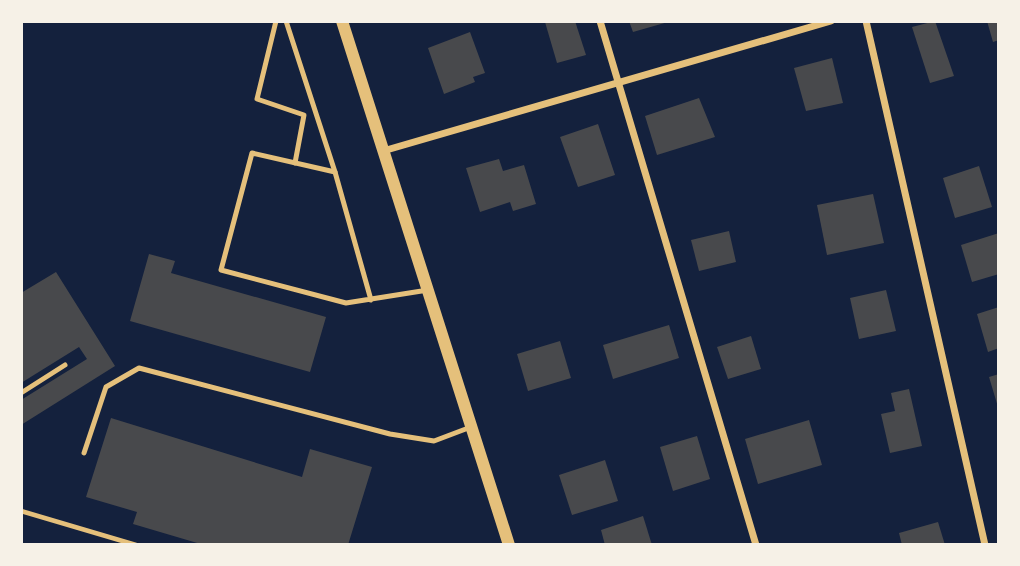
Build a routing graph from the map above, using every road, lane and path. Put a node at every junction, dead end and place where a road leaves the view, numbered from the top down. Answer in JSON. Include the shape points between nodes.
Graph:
{"nodes":[{"id":1,"x":276,"y":21,"type":"edge"},
{"id":2,"x":286,"y":21,"type":"edge"},
{"id":3,"x":342,"y":21,"type":"edge"},
{"id":4,"x":600,"y":21,"type":"edge"},
{"id":5,"x":831,"y":21,"type":"edge"},
{"id":6,"x":866,"y":21,"type":"edge"},
{"id":7,"x":618,"y":82,"type":"junction"},
{"id":8,"x":383,"y":151,"type":"junction"},
{"id":9,"x":295,"y":163,"type":"junction"},
{"id":10,"x":335,"y":172,"type":"junction"},
{"id":11,"x":428,"y":290,"type":"junction"},
{"id":12,"x":371,"y":300,"type":"junction"},
{"id":13,"x":65,"y":365,"type":"dead end"},
{"id":14,"x":21,"y":393,"type":"edge"},
{"id":15,"x":471,"y":427,"type":"junction"},
{"id":16,"x":84,"y":453,"type":"dead end"},
{"id":17,"x":21,"y":511,"type":"edge"},
{"id":18,"x":136,"y":545,"type":"edge"},
{"id":19,"x":509,"y":545,"type":"edge"},
{"id":20,"x":756,"y":545,"type":"edge"},
{"id":21,"x":985,"y":545,"type":"edge"}],
"edges":[{"from":1,"to":9,"type":"lane","via":[[257,99],[304,114]]},
{"from":2,"to":10,"type":"lane"},
{"from":3,"to":8,"type":"street"},
{"from":4,"to":7,"type":"street"},
{"from":5,"to":7,"type":"street"},
{"from":6,"to":21,"type":"street"},
{"from":7,"to":8,"type":"street"},
{"from":7,"to":20,"type":"street"},
{"from":8,"to":11,"type":"street"},
{"from":9,"to":10,"type":"lane"},
{"from":9,"to":12,"type":"lane","via":[[252,153],[221,270],[346,303]]},
{"from":10,"to":12,"type":"lane"},
{"from":11,"to":12,"type":"lane"},
{"from":11,"to":15,"type":"street"},
{"from":13,"to":14,"type":"lane"},
{"from":15,"to":16,"type":"lane","via":[[434,441],[390,434],[139,368],[107,387]]},
{"from":15,"to":19,"type":"street"},
{"from":17,"to":18,"type":"path"}]}
